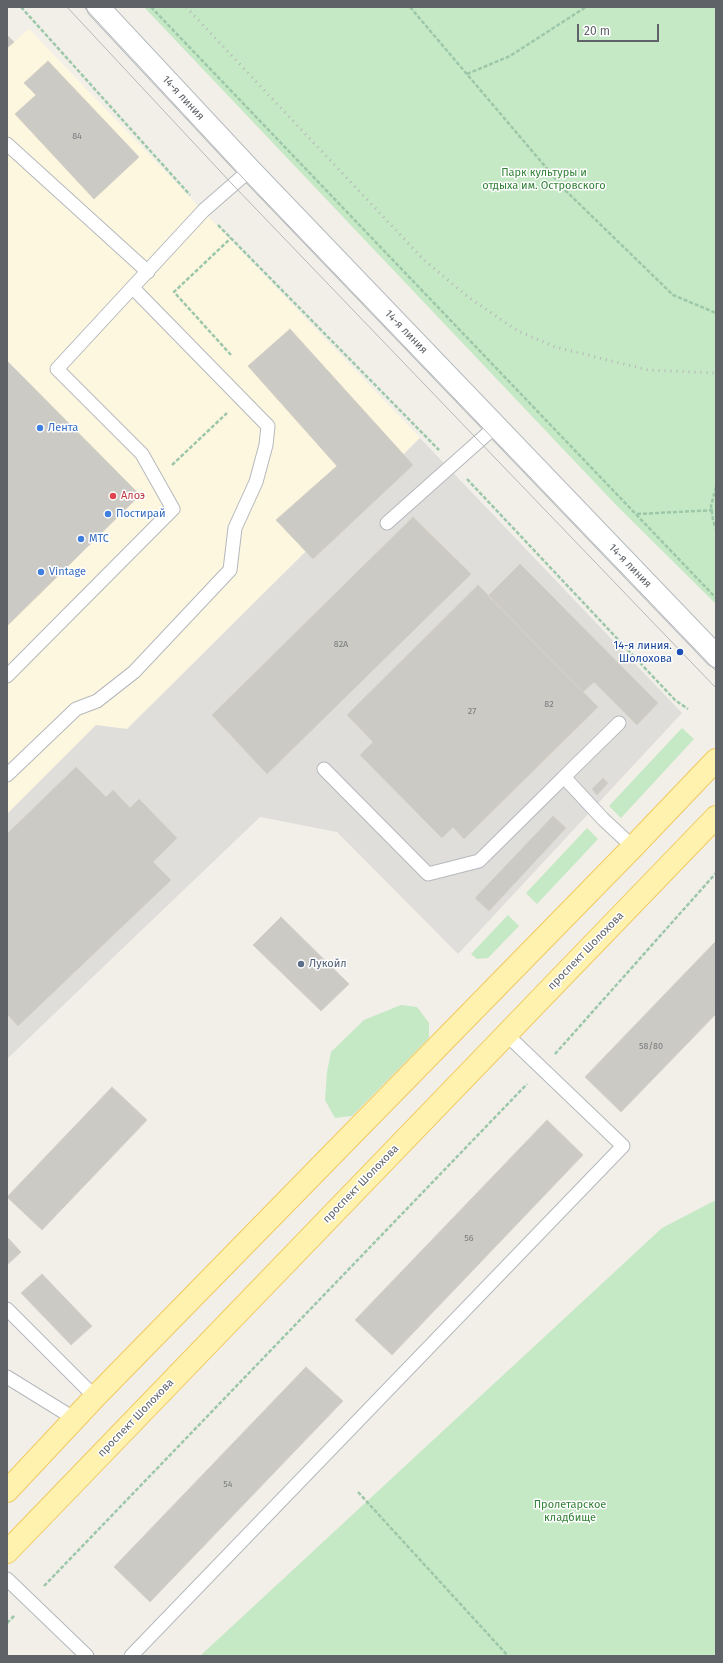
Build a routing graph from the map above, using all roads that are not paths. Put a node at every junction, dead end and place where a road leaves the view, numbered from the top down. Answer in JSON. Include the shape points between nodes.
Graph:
{"nodes":[{"id":1,"x":98,"y":7,"type":"edge"},
{"id":2,"x":7,"y":144,"type":"edge"},
{"id":3,"x":250,"y":170,"type":"junction"},
{"id":4,"x":148,"y":272,"type":"junction"},
{"id":5,"x":133,"y":288,"type":"junction"},
{"id":6,"x":496,"y":426,"type":"junction"},
{"id":7,"x":387,"y":523,"type":"dead end"},
{"id":8,"x":716,"y":656,"type":"edge"},
{"id":9,"x":7,"y":676,"type":"edge"},
{"id":10,"x":619,"y":723,"type":"dead end"},
{"id":11,"x":716,"y":760,"type":"edge"},
{"id":12,"x":324,"y":769,"type":"dead end"},
{"id":13,"x":7,"y":775,"type":"edge"},
{"id":14,"x":564,"y":777,"type":"junction"},
{"id":15,"x":716,"y":817,"type":"edge"},
{"id":16,"x":633,"y":847,"type":"junction"},
{"id":17,"x":506,"y":1034,"type":"junction"},
{"id":18,"x":7,"y":1309,"type":"edge"},
{"id":19,"x":7,"y":1377,"type":"edge"},
{"id":20,"x":95,"y":1398,"type":"junction"},
{"id":21,"x":75,"y":1419,"type":"junction"},
{"id":22,"x":7,"y":1491,"type":"edge"},
{"id":23,"x":7,"y":1552,"type":"edge"},
{"id":24,"x":7,"y":1579,"type":"edge"},
{"id":25,"x":87,"y":1656,"type":"edge"},
{"id":26,"x":131,"y":1656,"type":"edge"}],
"edges":[{"from":1,"to":3,"type":"main road","name":"14-я линия"},
{"from":2,"to":4,"type":"lane"},
{"from":3,"to":4,"type":"lane","via":[[204,210]]},
{"from":3,"to":6,"type":"main road","name":"14-я линия"},
{"from":4,"to":5,"type":"lane"},
{"from":5,"to":9,"type":"lane","via":[[57,369],[142,454],[172,509]]},
{"from":5,"to":13,"type":"lane","via":[[268,426],[266,444],[256,482],[234,528],[230,570],[134,672],[97,701],[76,709]]},
{"from":6,"to":7,"type":"lane"},
{"from":6,"to":8,"type":"main road","name":"14-я линия"},
{"from":10,"to":14,"type":"lane"},
{"from":11,"to":16,"type":"main road"},
{"from":12,"to":14,"type":"lane","via":[[428,874],[479,861]]},
{"from":14,"to":16,"type":"lane"},
{"from":15,"to":17,"type":"main road","name":"проспект Шолохова"},
{"from":16,"to":20,"type":"main road"},
{"from":17,"to":23,"type":"main road","name":"проспект Шолохова"},
{"from":17,"to":26,"type":"lane","via":[[623,1146]]},
{"from":18,"to":20,"type":"lane"},
{"from":19,"to":21,"type":"lane"},
{"from":20,"to":21,"type":"main road"},
{"from":21,"to":22,"type":"main road"},
{"from":24,"to":25,"type":"lane"}]}
